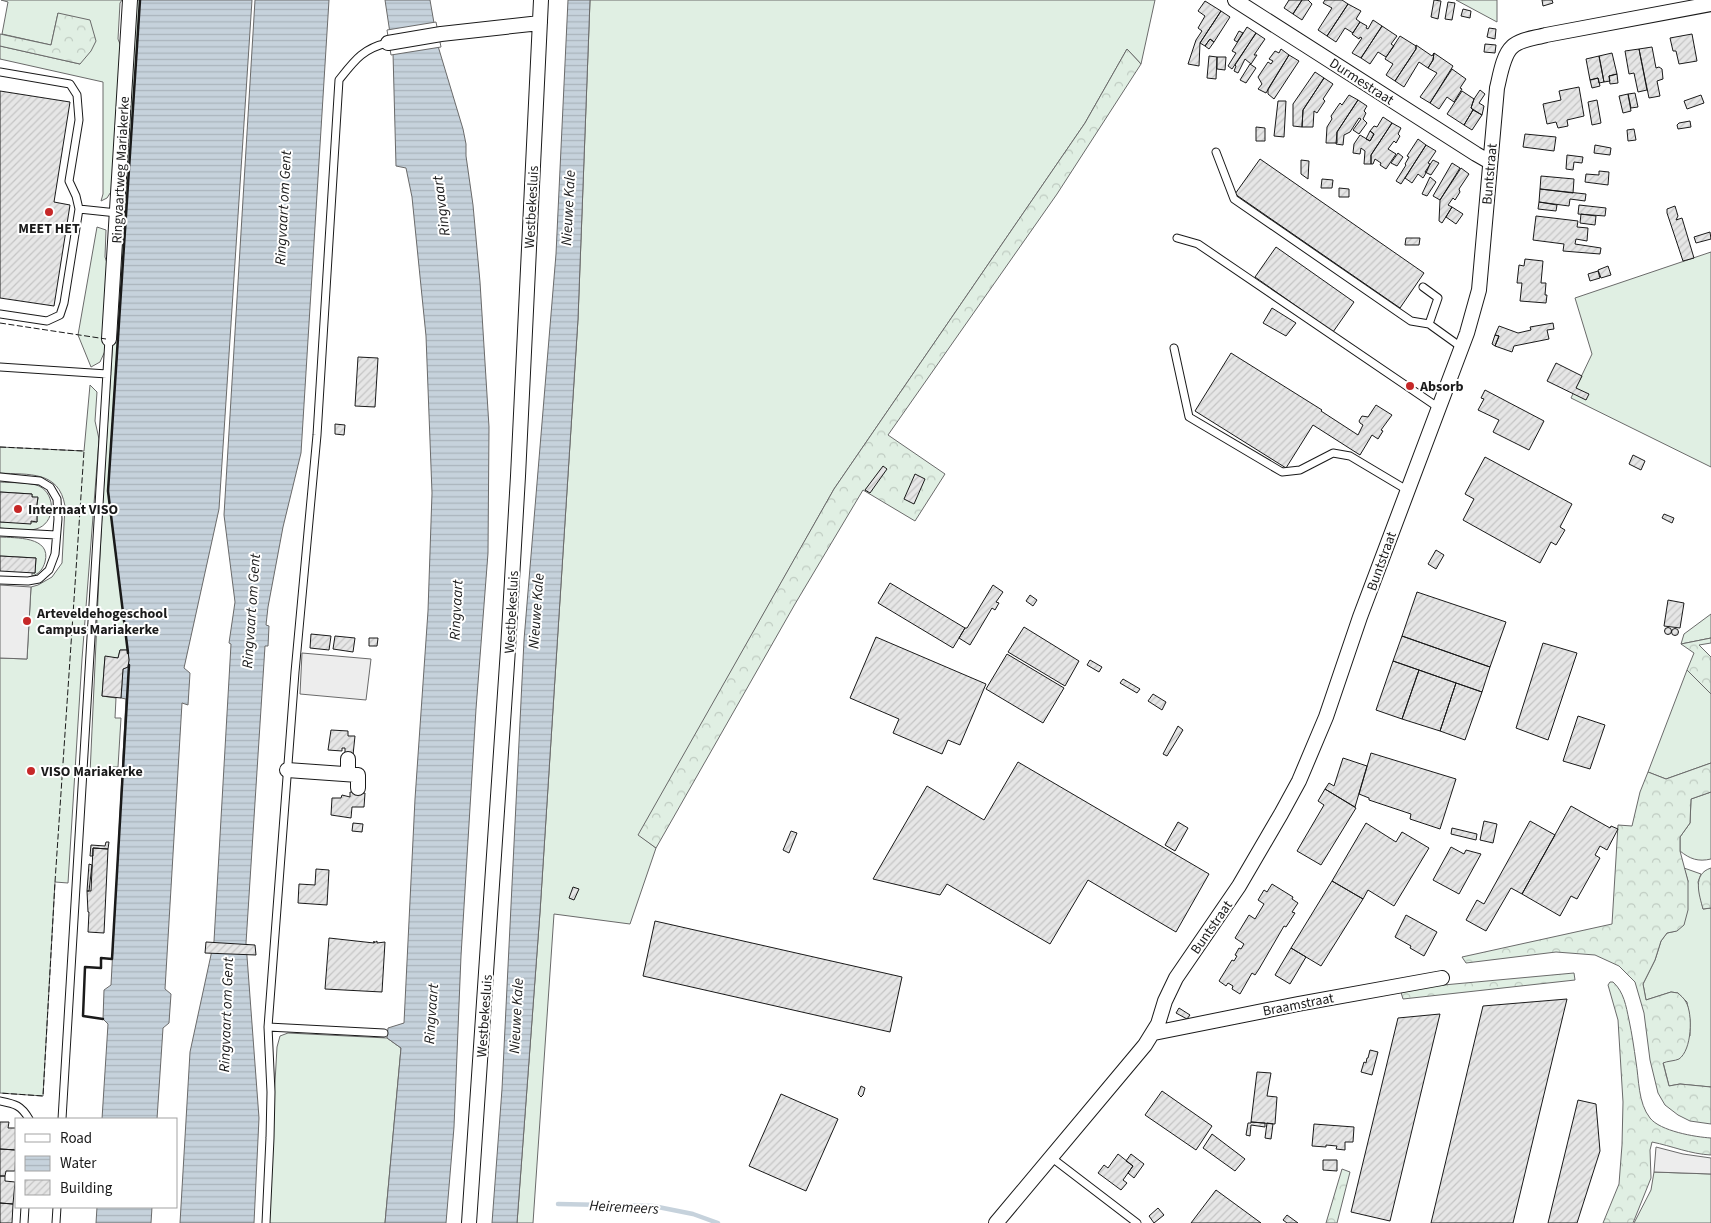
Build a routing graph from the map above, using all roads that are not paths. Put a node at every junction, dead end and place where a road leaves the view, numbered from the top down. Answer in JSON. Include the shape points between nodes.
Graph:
{"nodes":[{"id":1,"x":130,"y":0,"type":"edge"},
{"id":2,"x":541,"y":0,"type":"edge"},
{"id":3,"x":1235,"y":0,"type":"edge"},
{"id":4,"x":1711,"y":4,"type":"edge"},
{"id":5,"x":540,"y":23,"type":"junction"},
{"id":6,"x":388,"y":43,"type":"joint"},
{"id":7,"x":0,"y":72,"type":"edge"},
{"id":8,"x":1216,"y":152,"type":"dead end"},
{"id":9,"x":1490,"y":162,"type":"junction"},
{"id":10,"x":79,"y":209,"type":"junction"},
{"id":11,"x":117,"y":213,"type":"junction"},
{"id":12,"x":1177,"y":238,"type":"dead end"},
{"id":13,"x":1424,"y":287,"type":"dead end"},
{"id":14,"x":0,"y":314,"type":"edge"},
{"id":15,"x":1430,"y":324,"type":"junction"},
{"id":16,"x":109,"y":339,"type":"joint"},
{"id":17,"x":1461,"y":347,"type":"junction"},
{"id":18,"x":1174,"y":348,"type":"dead end"},
{"id":19,"x":0,"y":368,"type":"edge"},
{"id":20,"x":107,"y":374,"type":"junction"},
{"id":21,"x":1438,"y":408,"type":"junction"},
{"id":22,"x":0,"y":477,"type":"edge"},
{"id":23,"x":1407,"y":490,"type":"junction"},
{"id":24,"x":0,"y":532,"type":"edge"},
{"id":25,"x":56,"y":535,"type":"junction"},
{"id":26,"x":0,"y":580,"type":"edge"},
{"id":27,"x":348,"y":759,"type":"dead end"},
{"id":28,"x":287,"y":770,"type":"junction"},
{"id":29,"x":348,"y":774,"type":"junction"},
{"id":30,"x":358,"y":788,"type":"dead end"},
{"id":31,"x":1442,"y":978,"type":"dead end"},
{"id":32,"x":268,"y":1027,"type":"junction"},
{"id":33,"x":384,"y":1033,"type":"dead end"},
{"id":34,"x":1154,"y":1033,"type":"junction"},
{"id":35,"x":0,"y":1102,"type":"edge"},
{"id":36,"x":28,"y":1118,"type":"edge"},
{"id":37,"x":62,"y":1118,"type":"edge"},
{"id":38,"x":1052,"y":1158,"type":"junction"},
{"id":39,"x":25,"y":1208,"type":"edge"},
{"id":40,"x":57,"y":1208,"type":"edge"},
{"id":41,"x":24,"y":1223,"type":"edge"},
{"id":42,"x":56,"y":1223,"type":"edge"},
{"id":43,"x":266,"y":1223,"type":"edge"},
{"id":44,"x":470,"y":1223,"type":"edge"},
{"id":45,"x":996,"y":1223,"type":"edge"},
{"id":46,"x":1137,"y":1223,"type":"edge"}],
"edges":[{"from":1,"to":11,"type":"street","name":"Ringvaartweg Mariakerke"},
{"from":2,"to":5,"type":"street","name":"Westbekesluis"},
{"from":3,"to":9,"type":"street","name":"Durmestraat"},
{"from":4,"to":9,"type":"street","name":"Buntstraat","via":[[1546,35],[1511,47],[1497,88]]},
{"from":5,"to":6,"type":"street"},
{"from":5,"to":44,"type":"street","name":"Westbekesluis","via":[[508,649]]},
{"from":6,"to":28,"type":"lane","via":[[374,46],[357,57],[339,80],[317,435]]},
{"from":7,"to":10,"type":"lane","via":[[70,84],[77,95],[79,120],[69,181]]},
{"from":8,"to":15,"type":"lane","via":[[1234,199],[1411,321]]},
{"from":9,"to":17,"type":"street","name":"Buntstraat","via":[[1479,290]]},
{"from":10,"to":11,"type":"lane"},
{"from":10,"to":14,"type":"lane","via":[[60,315],[46,321]]},
{"from":11,"to":16,"type":"street","name":"Ringvaartweg Mariakerke"},
{"from":12,"to":21,"type":"lane","via":[[1198,244]]},
{"from":13,"to":15,"type":"lane","via":[[1438,298]]},
{"from":15,"to":17,"type":"lane"},
{"from":16,"to":20,"type":"lane"},
{"from":17,"to":21,"type":"street","name":"Buntstraat"},
{"from":18,"to":23,"type":"lane","via":[[1189,417],[1282,472],[1300,470],[1333,453],[1350,456]]},
{"from":19,"to":20,"type":"lane"},
{"from":20,"to":37,"type":"lane"},
{"from":21,"to":23,"type":"street","name":"Buntstraat"},
{"from":22,"to":25,"type":"lane","via":[[40,481],[50,487],[57,498]]},
{"from":23,"to":34,"type":"street","name":"Buntstraat","via":[[1326,717],[1299,781],[1238,886],[1176,978]]},
{"from":24,"to":25,"type":"lane"},
{"from":25,"to":26,"type":"lane","via":[[55,554],[49,570],[39,579]]},
{"from":27,"to":29,"type":"street"},
{"from":28,"to":29,"type":"street"},
{"from":28,"to":32,"type":"lane"},
{"from":29,"to":30,"type":"street","via":[[358,775]]},
{"from":31,"to":34,"type":"street","name":"Braamstraat"},
{"from":32,"to":33,"type":"lane"},
{"from":32,"to":43,"type":"lane","via":[[270,1110]]},
{"from":34,"to":38,"type":"street","name":"Buntstraat"},
{"from":35,"to":36,"type":"lane","via":[[14,1104],[24,1110]]},
{"from":38,"to":45,"type":"street","name":"Buntstraat"},
{"from":38,"to":46,"type":"lane"},
{"from":39,"to":41,"type":"lane"},
{"from":40,"to":42,"type":"lane"}]}
